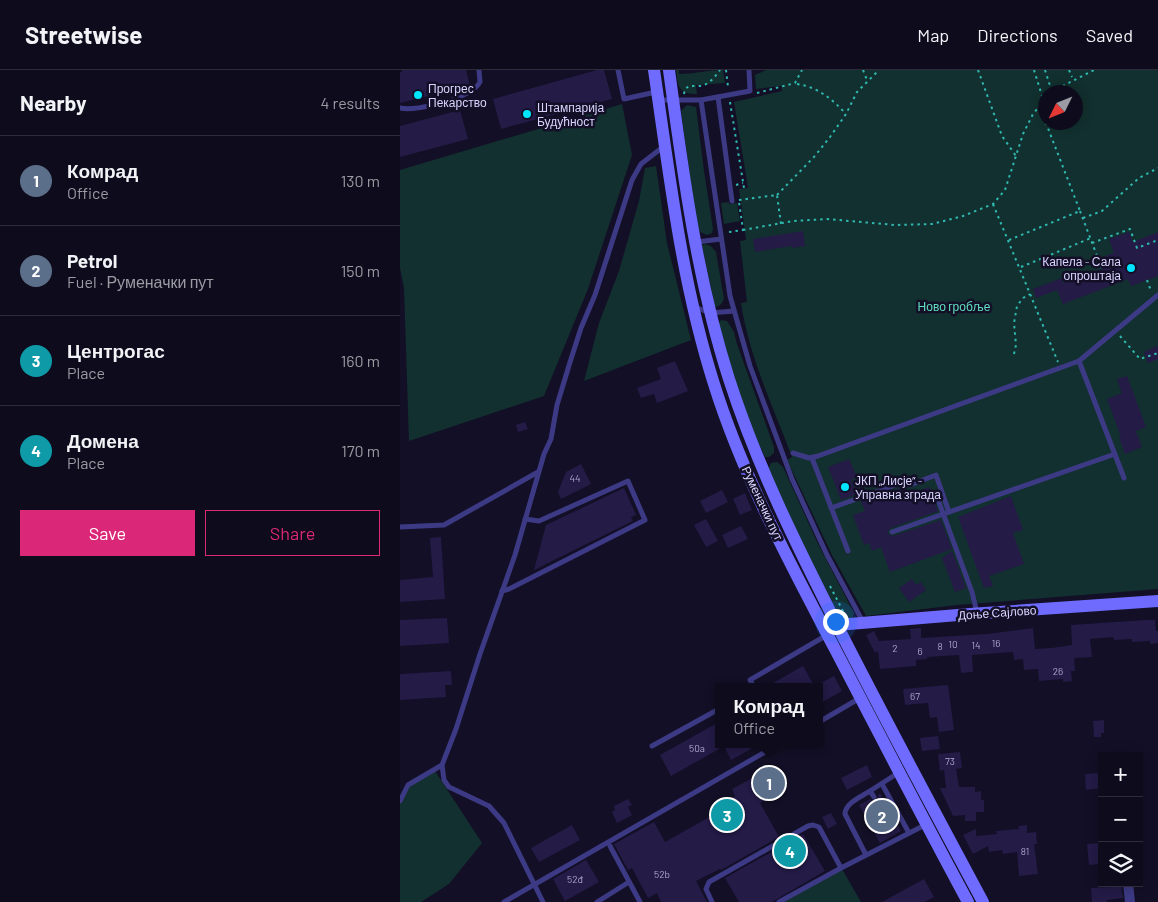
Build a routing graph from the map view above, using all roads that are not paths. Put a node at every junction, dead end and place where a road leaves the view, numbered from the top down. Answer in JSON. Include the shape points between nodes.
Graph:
{"nodes":[{"id":1,"x":479,"y":70,"type":"edge"},
{"id":2,"x":618,"y":70,"type":"edge"},
{"id":3,"x":654,"y":70,"type":"edge"},
{"id":4,"x":669,"y":70,"type":"edge"},
{"id":5,"x":749,"y":70,"type":"edge"},
{"id":6,"x":658,"y":96,"type":"junction"},
{"id":7,"x":718,"y":97,"type":"junction"},
{"id":8,"x":672,"y":99,"type":"junction"},
{"id":9,"x":701,"y":100,"type":"junction"},
{"id":10,"x":400,"y":108,"type":"edge"},
{"id":11,"x":665,"y":146,"type":"junction"},
{"id":12,"x":732,"y":202,"type":"dead end"},
{"id":13,"x":721,"y":239,"type":"junction"},
{"id":14,"x":695,"y":242,"type":"junction"},
{"id":15,"x":1156,"y":296,"type":"edge"},
{"id":16,"x":692,"y":306,"type":"junction"},
{"id":17,"x":734,"y":312,"type":"junction"},
{"id":18,"x":710,"y":313,"type":"junction"},
{"id":19,"x":1079,"y":361,"type":"junction"},
{"id":20,"x":793,"y":453,"type":"dead end"},
{"id":21,"x":1115,"y":454,"type":"junction"},
{"id":22,"x":812,"y":458,"type":"junction"},
{"id":23,"x":539,"y":472,"type":"junction"},
{"id":24,"x":1124,"y":478,"type":"dead end"},
{"id":25,"x":937,"y":497,"type":"dead end"},
{"id":26,"x":831,"y":508,"type":"junction"},
{"id":27,"x":946,"y":513,"type":"junction"},
{"id":28,"x":525,"y":519,"type":"junction"},
{"id":29,"x":400,"y":527,"type":"edge"},
{"id":30,"x":892,"y":532,"type":"dead end"},
{"id":31,"x":848,"y":551,"type":"dead end"},
{"id":32,"x":502,"y":591,"type":"junction"},
{"id":33,"x":1158,"y":601,"type":"edge"},
{"id":34,"x":977,"y":613,"type":"junction"},
{"id":35,"x":863,"y":622,"type":"junction"},
{"id":36,"x":837,"y":625,"type":"junction"},
{"id":37,"x":827,"y":635,"type":"junction"},
{"id":38,"x":752,"y":683,"type":"edge"},
{"id":39,"x":860,"y":698,"type":"junction"},
{"id":40,"x":715,"y":711,"type":"edge"},
{"id":41,"x":823,"y":720,"type":"edge"},
{"id":42,"x":652,"y":746,"type":"dead end"},
{"id":43,"x":772,"y":748,"type":"edge"},
{"id":44,"x":442,"y":765,"type":"junction"},
{"id":45,"x":899,"y":773,"type":"junction"},
{"id":46,"x":882,"y":784,"type":"junction"},
{"id":47,"x":870,"y":791,"type":"junction"},
{"id":48,"x":874,"y":797,"type":"dead end"},
{"id":49,"x":400,"y":802,"type":"edge"},
{"id":50,"x":926,"y":825,"type":"junction"},
{"id":51,"x":909,"y":833,"type":"junction"},
{"id":52,"x":610,"y":846,"type":"dead end"},
{"id":53,"x":866,"y":855,"type":"junction"},
{"id":54,"x":841,"y":868,"type":"junction"},
{"id":55,"x":630,"y":882,"type":"junction"},
{"id":56,"x":534,"y":884,"type":"junction"},
{"id":57,"x":1128,"y":887,"type":"edge"},
{"id":58,"x":504,"y":902,"type":"edge"},
{"id":59,"x":543,"y":902,"type":"edge"},
{"id":60,"x":597,"y":902,"type":"edge"},
{"id":61,"x":640,"y":902,"type":"edge"},
{"id":62,"x":712,"y":902,"type":"edge"},
{"id":63,"x":779,"y":902,"type":"edge"},
{"id":64,"x":968,"y":902,"type":"edge"},
{"id":65,"x":983,"y":902,"type":"edge"},
{"id":66,"x":1130,"y":902,"type":"edge"}],
"edges":[{"from":1,"to":10,"type":"lane","via":[[480,82],[474,89],[433,105]]},
{"from":2,"to":6,"type":"lane","via":[[624,99]]},
{"from":3,"to":6,"type":"main road","name":"Руменачки пут"},
{"from":4,"to":8,"type":"main road","name":"Руменачки пут"},
{"from":5,"to":7,"type":"lane","via":[[750,91]]},
{"from":6,"to":8,"type":"lane"},
{"from":6,"to":11,"type":"main road","name":"Руменачки пут"},
{"from":7,"to":9,"type":"lane"},
{"from":7,"to":12,"type":"lane"},
{"from":8,"to":9,"type":"lane"},
{"from":8,"to":14,"type":"main road","name":"Руменачки пут"},
{"from":9,"to":13,"type":"lane"},
{"from":11,"to":16,"type":"main road","name":"Руменачки пут"},
{"from":11,"to":23,"type":"lane","via":[[640,164],[632,180],[576,343]]},
{"from":13,"to":14,"type":"lane"},
{"from":13,"to":17,"type":"lane"},
{"from":14,"to":18,"type":"main road","name":"Руменачки пут"},
{"from":15,"to":19,"type":"lane"},
{"from":16,"to":18,"type":"lane"},
{"from":16,"to":37,"type":"main road","name":"Руменачки пут","via":[[714,386],[747,470]]},
{"from":17,"to":18,"type":"lane"},
{"from":17,"to":35,"type":"lane","via":[[750,366],[792,479]]},
{"from":18,"to":36,"type":"main road","name":"Руменачки пут","via":[[729,379],[760,464],[795,543]]},
{"from":19,"to":21,"type":"lane"},
{"from":19,"to":22,"type":"lane"},
{"from":20,"to":22,"type":"lane"},
{"from":21,"to":24,"type":"lane"},
{"from":21,"to":27,"type":"lane"},
{"from":22,"to":26,"type":"lane"},
{"from":23,"to":28,"type":"lane"},
{"from":23,"to":29,"type":"lane","via":[[444,525]]},
{"from":25,"to":27,"type":"lane"},
{"from":26,"to":27,"type":"lane","via":[[901,483],[910,485],[936,475]]},
{"from":26,"to":31,"type":"lane"},
{"from":27,"to":30,"type":"lane"},
{"from":27,"to":34,"type":"lane"},
{"from":28,"to":32,"type":"lane"},
{"from":28,"to":32,"type":"lane","via":[[540,521],[628,481],[646,520]]},
{"from":32,"to":44,"type":"lane"},
{"from":33,"to":34,"type":"main road","name":"Доње Сајлово"},
{"from":34,"to":35,"type":"main road","name":"Доње Сајлово"},
{"from":35,"to":36,"type":"main road","name":"Доње Сајлово"},
{"from":36,"to":65,"type":"main road","name":"Руменачки пут"},
{"from":37,"to":38,"type":"lane","via":[[750,680]]},
{"from":37,"to":39,"type":"main road","name":"Руменачки пут"},
{"from":39,"to":41,"type":"lane"},
{"from":39,"to":45,"type":"main road","name":"Руменачки пут"},
{"from":40,"to":42,"type":"lane"},
{"from":43,"to":56,"type":"lane"},
{"from":44,"to":49,"type":"lane","via":[[408,785]]},
{"from":44,"to":56,"type":"lane","via":[[444,780],[449,787],[489,806],[504,823]]},
{"from":45,"to":46,"type":"lane"},
{"from":45,"to":50,"type":"main road","name":"Руменачки пут"},
{"from":46,"to":47,"type":"lane"},
{"from":46,"to":51,"type":"lane"},
{"from":47,"to":48,"type":"lane"},
{"from":47,"to":53,"type":"lane","via":[[845,809]]},
{"from":50,"to":51,"type":"lane"},
{"from":50,"to":64,"type":"main road","name":"Руменачки пут"},
{"from":51,"to":53,"type":"lane"},
{"from":52,"to":55,"type":"lane"},
{"from":53,"to":54,"type":"lane"},
{"from":54,"to":62,"type":"lane","via":[[819,827],[813,824],[709,882],[706,889]]},
{"from":54,"to":63,"type":"lane"},
{"from":55,"to":60,"type":"lane"},
{"from":55,"to":61,"type":"lane"},
{"from":56,"to":58,"type":"lane"},
{"from":56,"to":59,"type":"lane"},
{"from":57,"to":66,"type":"street"}]}
